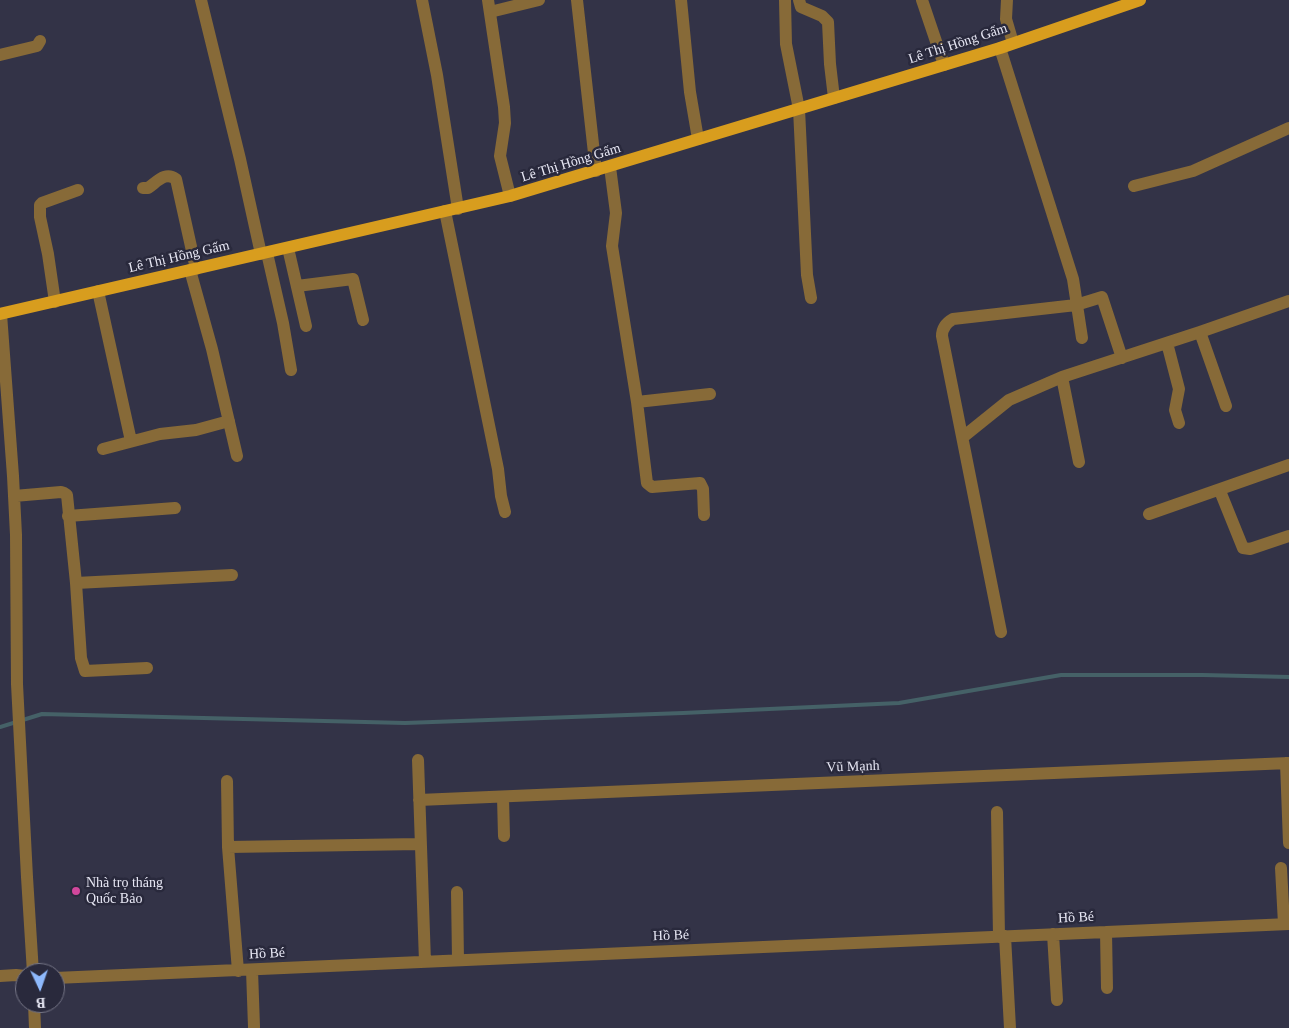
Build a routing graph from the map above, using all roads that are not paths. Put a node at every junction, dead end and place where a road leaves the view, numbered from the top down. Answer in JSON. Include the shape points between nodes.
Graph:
{"nodes":[{"id":1,"x":201,"y":0,"type":"edge"},
{"id":2,"x":422,"y":0,"type":"edge"},
{"id":3,"x":539,"y":0,"type":"edge"},
{"id":4,"x":577,"y":0,"type":"edge"},
{"id":5,"x":681,"y":0,"type":"edge"},
{"id":6,"x":785,"y":0,"type":"edge"},
{"id":7,"x":799,"y":0,"type":"edge"},
{"id":8,"x":922,"y":0,"type":"edge"},
{"id":9,"x":1006,"y":0,"type":"edge"},
{"id":10,"x":1140,"y":0,"type":"edge"},
{"id":11,"x":489,"y":6,"type":"edge"},
{"id":12,"x":40,"y":42,"type":"dead end"},
{"id":13,"x":1013,"y":43,"type":"junction"},
{"id":14,"x":1000,"y":48,"type":"junction"},
{"id":15,"x":0,"y":55,"type":"edge"},
{"id":16,"x":944,"y":65,"type":"junction"},
{"id":17,"x":834,"y":98,"type":"junction"},
{"id":18,"x":799,"y":109,"type":"junction"},
{"id":19,"x":1289,"y":128,"type":"edge"},
{"id":20,"x":698,"y":139,"type":"junction"},
{"id":21,"x":610,"y":167,"type":"junction"},
{"id":22,"x":596,"y":171,"type":"junction"},
{"id":23,"x":1134,"y":186,"type":"dead end"},
{"id":24,"x":143,"y":188,"type":"dead end"},
{"id":25,"x":78,"y":190,"type":"dead end"},
{"id":26,"x":510,"y":196,"type":"junction"},
{"id":27,"x":458,"y":209,"type":"junction"},
{"id":28,"x":444,"y":211,"type":"junction"},
{"id":29,"x":288,"y":248,"type":"junction"},
{"id":30,"x":264,"y":253,"type":"junction"},
{"id":31,"x":193,"y":270,"type":"junction"},
{"id":32,"x":297,"y":286,"type":"junction"},
{"id":33,"x":98,"y":291,"type":"junction"},
{"id":34,"x":810,"y":298,"type":"dead end"},
{"id":35,"x":1289,"y":300,"type":"edge"},
{"id":36,"x":55,"y":302,"type":"junction"},
{"id":37,"x":1076,"y":305,"type":"junction"},
{"id":38,"x":1,"y":314,"type":"edge"},
{"id":39,"x":362,"y":320,"type":"dead end"},
{"id":40,"x":306,"y":326,"type":"dead end"},
{"id":41,"x":1200,"y":332,"type":"junction"},
{"id":42,"x":1082,"y":338,"type":"dead end"},
{"id":43,"x":1167,"y":343,"type":"junction"},
{"id":44,"x":1122,"y":358,"type":"junction"},
{"id":45,"x":291,"y":370,"type":"dead end"},
{"id":46,"x":1062,"y":377,"type":"junction"},
{"id":47,"x":710,"y":394,"type":"dead end"},
{"id":48,"x":638,"y":402,"type":"junction"},
{"id":49,"x":1226,"y":406,"type":"dead end"},
{"id":50,"x":229,"y":421,"type":"junction"},
{"id":51,"x":1179,"y":423,"type":"dead end"},
{"id":52,"x":963,"y":437,"type":"junction"},
{"id":53,"x":131,"y":441,"type":"junction"},
{"id":54,"x":103,"y":449,"type":"dead end"},
{"id":55,"x":237,"y":456,"type":"dead end"},
{"id":56,"x":1079,"y":462,"type":"dead end"},
{"id":57,"x":1289,"y":466,"type":"edge"},
{"id":58,"x":1220,"y":491,"type":"junction"},
{"id":59,"x":14,"y":496,"type":"junction"},
{"id":60,"x":175,"y":508,"type":"dead end"},
{"id":61,"x":506,"y":512,"type":"dead end"},
{"id":62,"x":1149,"y":514,"type":"dead end"},
{"id":63,"x":704,"y":515,"type":"dead end"},
{"id":64,"x":68,"y":516,"type":"junction"},
{"id":65,"x":1289,"y":536,"type":"edge"},
{"id":66,"x":232,"y":575,"type":"dead end"},
{"id":67,"x":76,"y":583,"type":"junction"},
{"id":68,"x":1001,"y":632,"type":"dead end"},
{"id":69,"x":147,"y":668,"type":"dead end"},
{"id":70,"x":418,"y":760,"type":"dead end"},
{"id":71,"x":1288,"y":763,"type":"edge"},
{"id":72,"x":227,"y":781,"type":"dead end"},
{"id":73,"x":503,"y":797,"type":"junction"},
{"id":74,"x":419,"y":800,"type":"junction"},
{"id":75,"x":996,"y":812,"type":"dead end"},
{"id":76,"x":504,"y":836,"type":"dead end"},
{"id":77,"x":1289,"y":843,"type":"edge"},
{"id":78,"x":420,"y":844,"type":"junction"},
{"id":79,"x":228,"y":847,"type":"junction"},
{"id":80,"x":1281,"y":868,"type":"dead end"},
{"id":81,"x":457,"y":892,"type":"dead end"},
{"id":82,"x":1287,"y":924,"type":"edge"},
{"id":83,"x":1106,"y":932,"type":"junction"},
{"id":84,"x":1053,"y":934,"type":"junction"},
{"id":85,"x":1002,"y":936,"type":"junction"},
{"id":86,"x":458,"y":960,"type":"junction"},
{"id":87,"x":424,"y":962,"type":"junction"},
{"id":88,"x":33,"y":963,"type":"edge"},
{"id":89,"x":252,"y":970,"type":"junction"},
{"id":90,"x":238,"y":971,"type":"junction"},
{"id":91,"x":15,"y":975,"type":"edge"},
{"id":92,"x":0,"y":976,"type":"edge"},
{"id":93,"x":65,"y":977,"type":"edge"},
{"id":94,"x":1107,"y":988,"type":"dead end"},
{"id":95,"x":1057,"y":1000,"type":"dead end"},
{"id":96,"x":34,"y":1013,"type":"edge"},
{"id":97,"x":254,"y":1027,"type":"edge"},
{"id":98,"x":35,"y":1028,"type":"edge"},
{"id":99,"x":1010,"y":1028,"type":"edge"}],
"edges":[{"from":1,"to":30,"type":"street"},
{"from":2,"to":27,"type":"street"},
{"from":3,"to":11,"type":"street"},
{"from":4,"to":22,"type":"street"},
{"from":5,"to":20,"type":"street"},
{"from":6,"to":18,"type":"street","via":[[786,44]]},
{"from":7,"to":17,"type":"street","via":[[801,7],[828,22]]},
{"from":8,"to":16,"type":"street"},
{"from":9,"to":13,"type":"street","via":[[1006,19]]},
{"from":10,"to":13,"type":"main road","name":"Lê Thị Hồng Gấm"},
{"from":11,"to":26,"type":"street","via":[[504,107],[500,156]]},
{"from":12,"to":15,"type":"street","via":[[37,46]]},
{"from":13,"to":14,"type":"main road","name":"Lê Thị Hồng Gấm"},
{"from":14,"to":16,"type":"main road","name":"Lê Thị Hồng Gấm"},
{"from":14,"to":37,"type":"street","via":[[1073,280]]},
{"from":16,"to":17,"type":"main road","name":"Lê Thị Hồng Gấm"},
{"from":17,"to":18,"type":"main road","name":"Lê Thị Hồng Gấm"},
{"from":18,"to":20,"type":"main road","name":"Lê Thị Hồng Gấm"},
{"from":18,"to":34,"type":"street"},
{"from":19,"to":23,"type":"street","via":[[1193,171]]},
{"from":20,"to":21,"type":"main road","name":"Lê Thị Hồng Gấm"},
{"from":21,"to":22,"type":"main road","name":"Lê Thị Hồng Gấm"},
{"from":21,"to":48,"type":"street","via":[[617,219],[612,246]]},
{"from":22,"to":26,"type":"main road","name":"Lê Thị Hồng Gấm"},
{"from":24,"to":31,"type":"street","via":[[167,176],[176,179]]},
{"from":25,"to":36,"type":"street","via":[[40,205]]},
{"from":26,"to":27,"type":"main road","name":"Lê Thị Hồng Gấm"},
{"from":27,"to":28,"type":"main road","name":"Lê Thị Hồng Gấm"},
{"from":28,"to":29,"type":"main road","name":"Lê Thị Hồng Gấm"},
{"from":28,"to":61,"type":"street"},
{"from":29,"to":30,"type":"main road","name":"Lê Thị Hồng Gấm"},
{"from":29,"to":32,"type":"street"},
{"from":30,"to":31,"type":"main road","name":"Lê Thị Hồng Gấm"},
{"from":30,"to":45,"type":"street","via":[[283,323]]},
{"from":31,"to":33,"type":"main road","name":"Lê Thị Hồng Gấm"},
{"from":31,"to":50,"type":"street"},
{"from":32,"to":39,"type":"street","via":[[353,279]]},
{"from":32,"to":40,"type":"street"},
{"from":33,"to":36,"type":"main road","name":"Lê Thị Hồng Gấm"},
{"from":33,"to":53,"type":"street"},
{"from":35,"to":41,"type":"street"},
{"from":36,"to":38,"type":"main road","name":"Lê Thị Hồng Gấm"},
{"from":37,"to":42,"type":"street"},
{"from":37,"to":44,"type":"street","via":[[1102,296]]},
{"from":37,"to":52,"type":"street","via":[[953,318],[948,322],[942,336]]},
{"from":38,"to":59,"type":"street"},
{"from":41,"to":43,"type":"street"},
{"from":41,"to":49,"type":"street"},
{"from":43,"to":44,"type":"street"},
{"from":43,"to":51,"type":"street","via":[[1179,388],[1175,410]]},
{"from":44,"to":46,"type":"street"},
{"from":46,"to":52,"type":"street","via":[[1009,400]]},
{"from":46,"to":56,"type":"street"},
{"from":47,"to":48,"type":"street"},
{"from":48,"to":63,"type":"street","via":[[649,486],[700,483]]},
{"from":50,"to":53,"type":"street"},
{"from":50,"to":55,"type":"street"},
{"from":52,"to":68,"type":"street"},
{"from":53,"to":54,"type":"street"},
{"from":57,"to":58,"type":"street"},
{"from":58,"to":62,"type":"street"},
{"from":58,"to":65,"type":"street","via":[[1243,548],[1250,549]]},
{"from":59,"to":64,"type":"street","via":[[64,493]]},
{"from":59,"to":88,"type":"street","via":[[17,684]]},
{"from":60,"to":64,"type":"street"},
{"from":64,"to":67,"type":"street"},
{"from":66,"to":67,"type":"street"},
{"from":67,"to":69,"type":"street","via":[[81,658],[85,671]]},
{"from":70,"to":74,"type":"street"},
{"from":71,"to":73,"type":"street","name":"Vũ Mạnh"},
{"from":71,"to":77,"type":"street"},
{"from":72,"to":79,"type":"street"},
{"from":73,"to":74,"type":"street","name":"Vũ Mạnh"},
{"from":73,"to":76,"type":"street"},
{"from":74,"to":78,"type":"street"},
{"from":75,"to":85,"type":"street"},
{"from":78,"to":79,"type":"street"},
{"from":78,"to":87,"type":"street"},
{"from":79,"to":90,"type":"street"},
{"from":80,"to":82,"type":"street"},
{"from":81,"to":86,"type":"street"},
{"from":82,"to":83,"type":"street","name":"Hồ Bé"},
{"from":83,"to":84,"type":"street","name":"Hồ Bé"},
{"from":83,"to":94,"type":"street"},
{"from":84,"to":85,"type":"street","name":"Hồ Bé"},
{"from":84,"to":95,"type":"street"},
{"from":85,"to":86,"type":"street","name":"Hồ Bé"},
{"from":85,"to":99,"type":"street"},
{"from":86,"to":87,"type":"street","name":"Hồ Bé"},
{"from":87,"to":89,"type":"street","name":"Hồ Bé"},
{"from":89,"to":90,"type":"street","name":"Hồ Bé"},
{"from":89,"to":97,"type":"street"},
{"from":90,"to":93,"type":"street","name":"Hồ Bé"},
{"from":91,"to":92,"type":"street"},
{"from":96,"to":98,"type":"street"}]}
